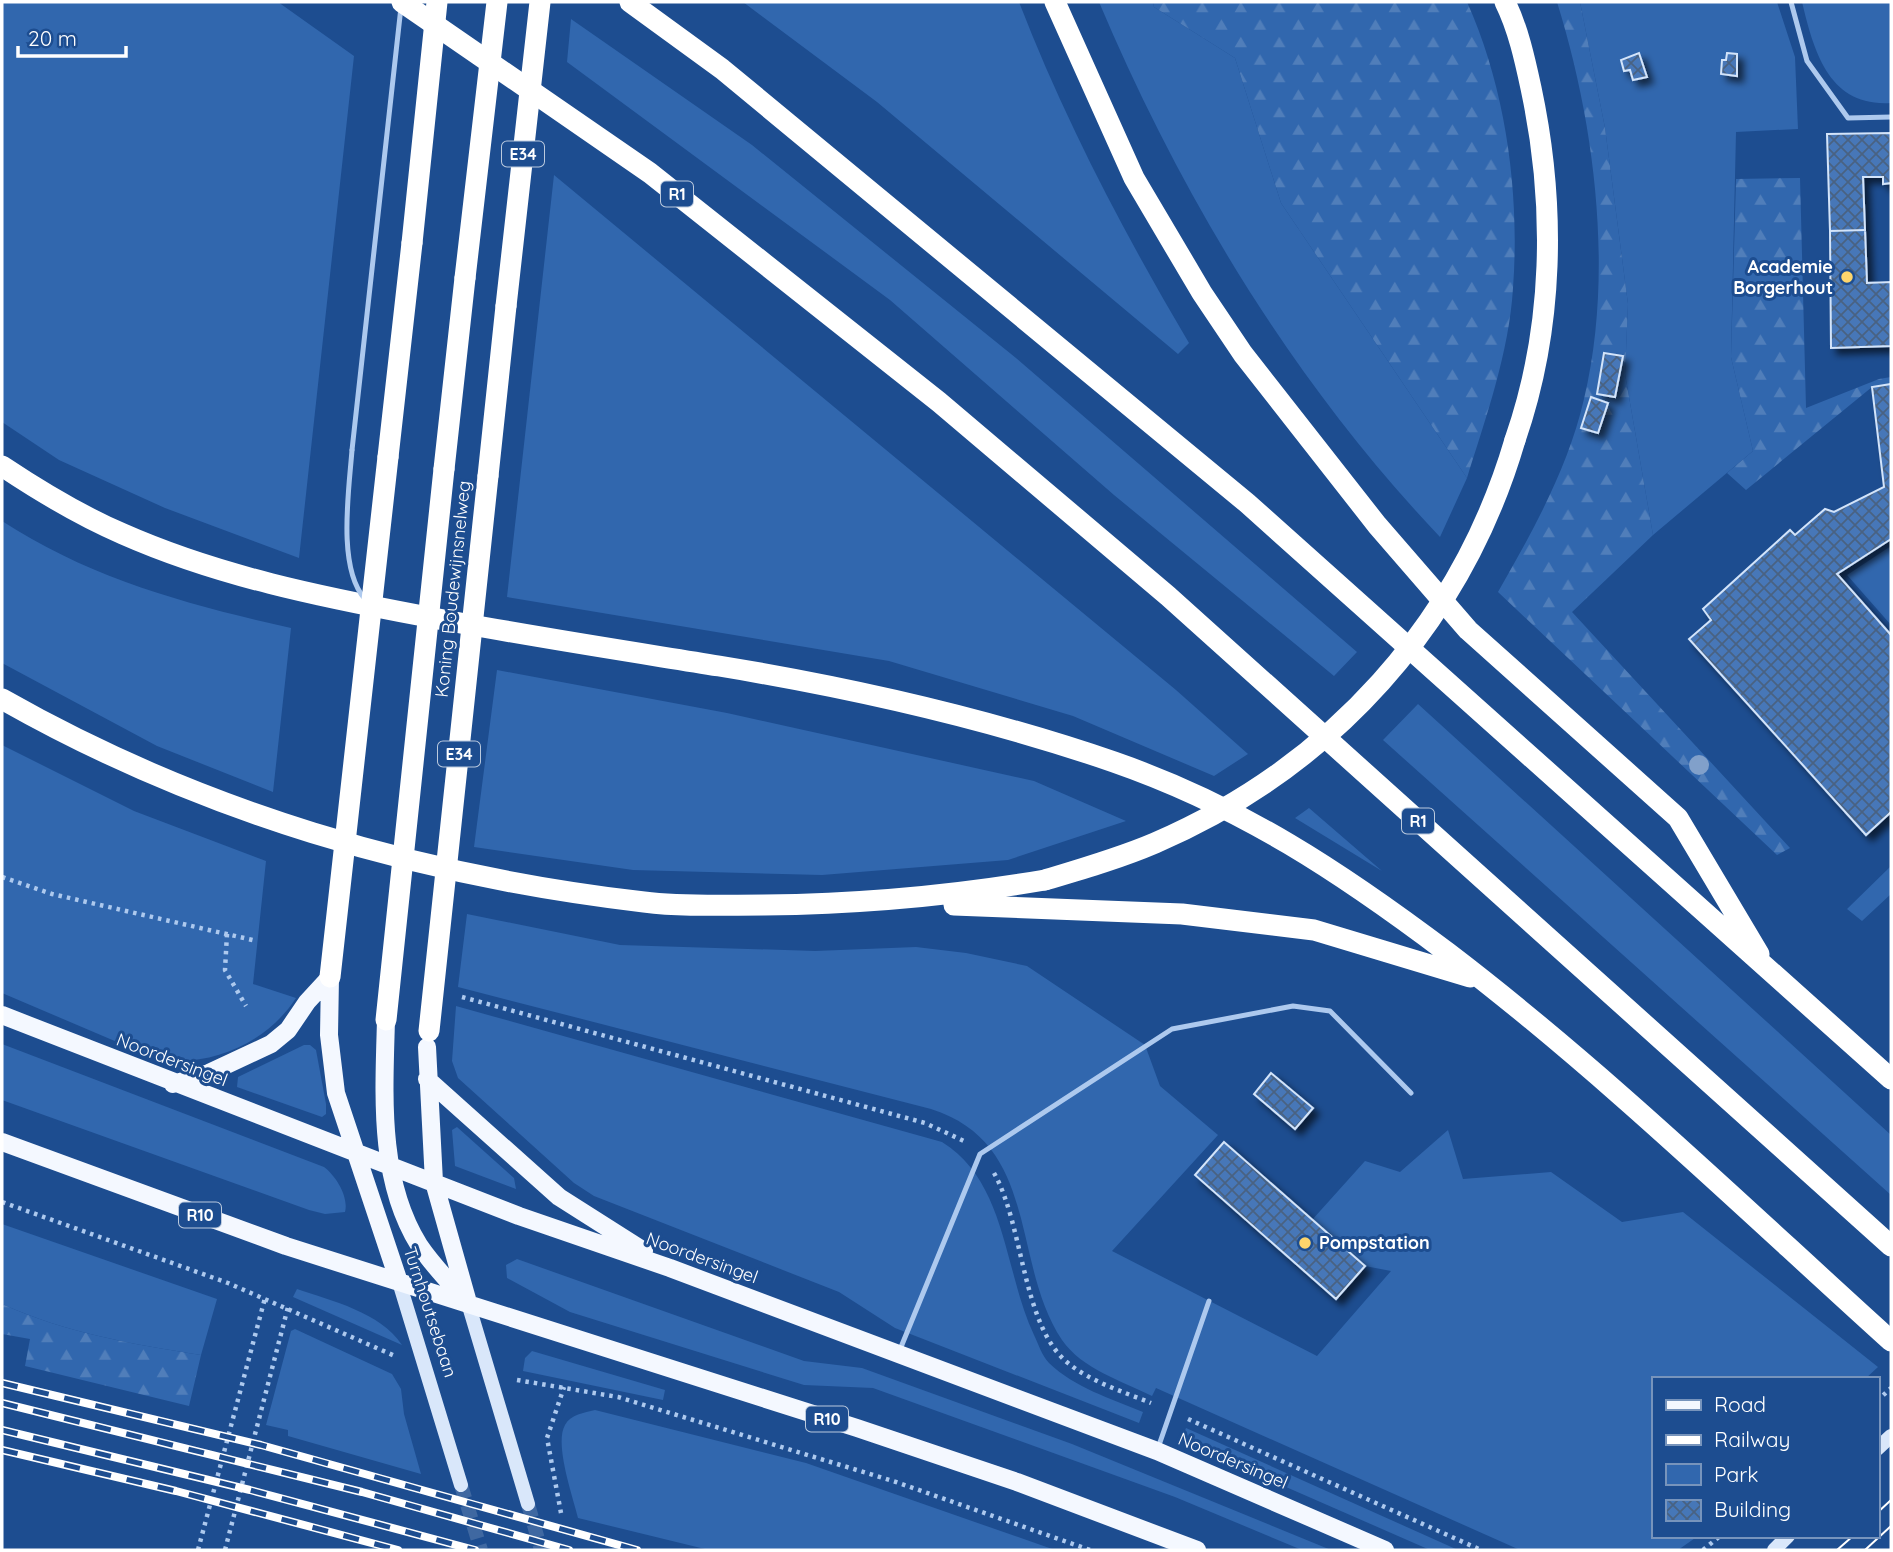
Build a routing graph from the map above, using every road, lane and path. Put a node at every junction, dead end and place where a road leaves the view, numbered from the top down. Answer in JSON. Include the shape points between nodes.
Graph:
{"nodes":[{"id":1,"x":402,"y":2,"type":"edge"},
{"id":2,"x":437,"y":2,"type":"edge"},
{"id":3,"x":497,"y":2,"type":"edge"},
{"id":4,"x":540,"y":2,"type":"edge"},
{"id":5,"x":630,"y":2,"type":"edge"},
{"id":6,"x":1055,"y":2,"type":"edge"},
{"id":7,"x":1505,"y":2,"type":"edge"},
{"id":8,"x":1791,"y":2,"type":"edge"},
{"id":9,"x":1891,"y":117,"type":"edge"},
{"id":10,"x":2,"y":466,"type":"edge"},
{"id":11,"x":373,"y":608,"type":"junction"},
{"id":12,"x":2,"y":699,"type":"edge"},
{"id":13,"x":2,"y":877,"type":"edge"},
{"id":14,"x":861,"y":902,"type":"junction"},
{"id":15,"x":227,"y":934,"type":"junction"},
{"id":16,"x":257,"y":941,"type":"dead end"},
{"id":17,"x":1771,"y":974,"type":"junction"},
{"id":18,"x":330,"y":977,"type":"junction"},
{"id":19,"x":1484,"y":981,"type":"junction"},
{"id":20,"x":457,"y":996,"type":"dead end"},
{"id":21,"x":246,"y":1006,"type":"dead end"},
{"id":22,"x":2,"y":1015,"type":"edge"},
{"id":23,"x":386,"y":1020,"type":"joint"},
{"id":24,"x":428,"y":1039,"type":"joint"},
{"id":25,"x":427,"y":1079,"type":"junction"},
{"id":26,"x":1891,"y":1079,"type":"edge"},
{"id":27,"x":173,"y":1084,"type":"junction"},
{"id":28,"x":1411,"y":1093,"type":"dead end"},
{"id":29,"x":2,"y":1142,"type":"edge"},
{"id":30,"x":354,"y":1153,"type":"junction"},
{"id":31,"x":980,"y":1154,"type":"junction"},
{"id":32,"x":391,"y":1166,"type":"junction"},
{"id":33,"x":434,"y":1182,"type":"junction"},
{"id":34,"x":2,"y":1202,"type":"edge"},
{"id":35,"x":1891,"y":1246,"type":"edge"},
{"id":36,"x":670,"y":1268,"type":"junction"},
{"id":37,"x":399,"y":1282,"type":"junction"},
{"id":38,"x":265,"y":1298,"type":"junction"},
{"id":39,"x":1209,"y":1301,"type":"dead end"},
{"id":40,"x":468,"y":1303,"type":"junction"},
{"id":41,"x":288,"y":1307,"type":"junction"},
{"id":42,"x":1891,"y":1341,"type":"edge"},
{"id":43,"x":898,"y":1354,"type":"junction"},
{"id":44,"x":405,"y":1358,"type":"dead end"},
{"id":45,"x":1170,"y":1411,"type":"junction"},
{"id":46,"x":1157,"y":1451,"type":"junction"},
{"id":47,"x":461,"y":1485,"type":"tunnel mouth"},
{"id":48,"x":528,"y":1504,"type":"tunnel mouth"},
{"id":49,"x":561,"y":1513,"type":"dead end"},
{"id":50,"x":1718,"y":1538,"type":"edge"},
{"id":51,"x":198,"y":1550,"type":"edge"},
{"id":52,"x":225,"y":1550,"type":"edge"},
{"id":53,"x":1090,"y":1550,"type":"edge"},
{"id":54,"x":1197,"y":1550,"type":"edge"},
{"id":55,"x":1385,"y":1550,"type":"edge"},
{"id":56,"x":1481,"y":1550,"type":"edge"},
{"id":57,"x":1703,"y":1550,"type":"edge"}],
"edges":[{"from":1,"to":11,"type":"lane","bridge":true,"via":[[347,523],[356,589]]},
{"from":1,"to":35,"type":"highway","number":"R1","via":[[650,173],[950,410],[1168,596]]},
{"from":2,"to":11,"type":"highway","bridge":true},
{"from":3,"to":23,"type":"highway","number":"E34","bridge":true},
{"from":4,"to":24,"type":"highway","name":"Koning Boudewijnsnelweg","number":"E34","bridge":true},
{"from":5,"to":17,"type":"highway","via":[[722,69],[1247,502]]},
{"from":6,"to":17,"type":"highway","via":[[1134,178],[1243,354],[1369,515],[1468,629],[1678,818]]},
{"from":7,"to":14,"type":"highway","bridge":true,"via":[[1537,117],[1547,201],[1543,330],[1531,395],[1504,478],[1460,571],[1430,620],[1365,702],[1284,769],[1156,842],[1045,880]]},
{"from":8,"to":9,"type":"lane","via":[[1807,61],[1848,118]]},
{"from":10,"to":19,"type":"highway","via":[[78,513],[125,535],[277,585],[441,620],[912,703],[1119,764],[1271,831],[1384,905]]},
{"from":11,"to":18,"type":"highway","bridge":true},
{"from":12,"to":14,"type":"highway","via":[[147,773],[301,831],[386,853],[494,878],[646,903]]},
{"from":13,"to":15,"type":"path","via":[[64,897]]},
{"from":14,"to":19,"type":"highway","via":[[1182,914],[1314,930]]},
{"from":15,"to":16,"type":"path"},
{"from":15,"to":21,"type":"path","via":[[225,970]]},
{"from":17,"to":26,"type":"highway"},
{"from":18,"to":27,"type":"main road","via":[[300,1017],[271,1044]]},
{"from":18,"to":30,"type":"main road","via":[[336,1093]]},
{"from":19,"to":42,"type":"highway","via":[[1591,1068]]},
{"from":20,"to":31,"type":"path","via":[[925,1123],[946,1130]]},
{"from":22,"to":27,"type":"main road","name":"Noordersingel"},
{"from":23,"to":32,"type":"main road","number":"E34","via":[[384,1094]]},
{"from":24,"to":25,"type":"main road","name":"Koning Boudewijnsnelweg","number":"E34"},
{"from":25,"to":33,"type":"main road","name":"Koning Boudewijnsnelweg","number":"E34"},
{"from":25,"to":36,"type":"main road","via":[[559,1197]]},
{"from":27,"to":30,"type":"main road","name":"Noordersingel"},
{"from":28,"to":31,"type":"lane","via":[[1330,1011],[1293,1006],[1172,1029]]},
{"from":29,"to":37,"type":"main road","number":"R10","via":[[286,1246]]},
{"from":30,"to":32,"type":"main road","name":"Noordersingel"},
{"from":30,"to":37,"type":"main road","name":"Turnhoutsebaan"},
{"from":31,"to":43,"type":"lane"},
{"from":31,"to":45,"type":"path","via":[[1004,1192],[1036,1310],[1054,1348],[1083,1374]]},
{"from":32,"to":33,"type":"main road","name":"Noordersingel"},
{"from":32,"to":40,"type":"main road","via":[[407,1223],[420,1246]]},
{"from":33,"to":36,"type":"main road","name":"Noordersingel"},
{"from":33,"to":40,"type":"main road"},
{"from":34,"to":38,"type":"path"},
{"from":36,"to":43,"type":"main road","name":"Noordersingel"},
{"from":37,"to":40,"type":"main road","number":"R10"},
{"from":37,"to":47,"type":"main road","name":"Turnhoutsebaan"},
{"from":38,"to":41,"type":"path"},
{"from":38,"to":51,"type":"path"},
{"from":39,"to":45,"type":"lane"},
{"from":40,"to":48,"type":"main road"},
{"from":40,"to":54,"type":"main road","number":"R10","via":[[1017,1482]]},
{"from":41,"to":44,"type":"path"},
{"from":41,"to":52,"type":"path"},
{"from":43,"to":46,"type":"main road","name":"Noordersingel"},
{"from":45,"to":46,"type":"lane"},
{"from":45,"to":56,"type":"path"},
{"from":46,"to":55,"type":"main road","name":"Noordersingel"},
{"from":49,"to":53,"type":"path","via":[[547,1438],[564,1387],[618,1397],[896,1482]]},
{"from":50,"to":57,"type":"path"}]}
